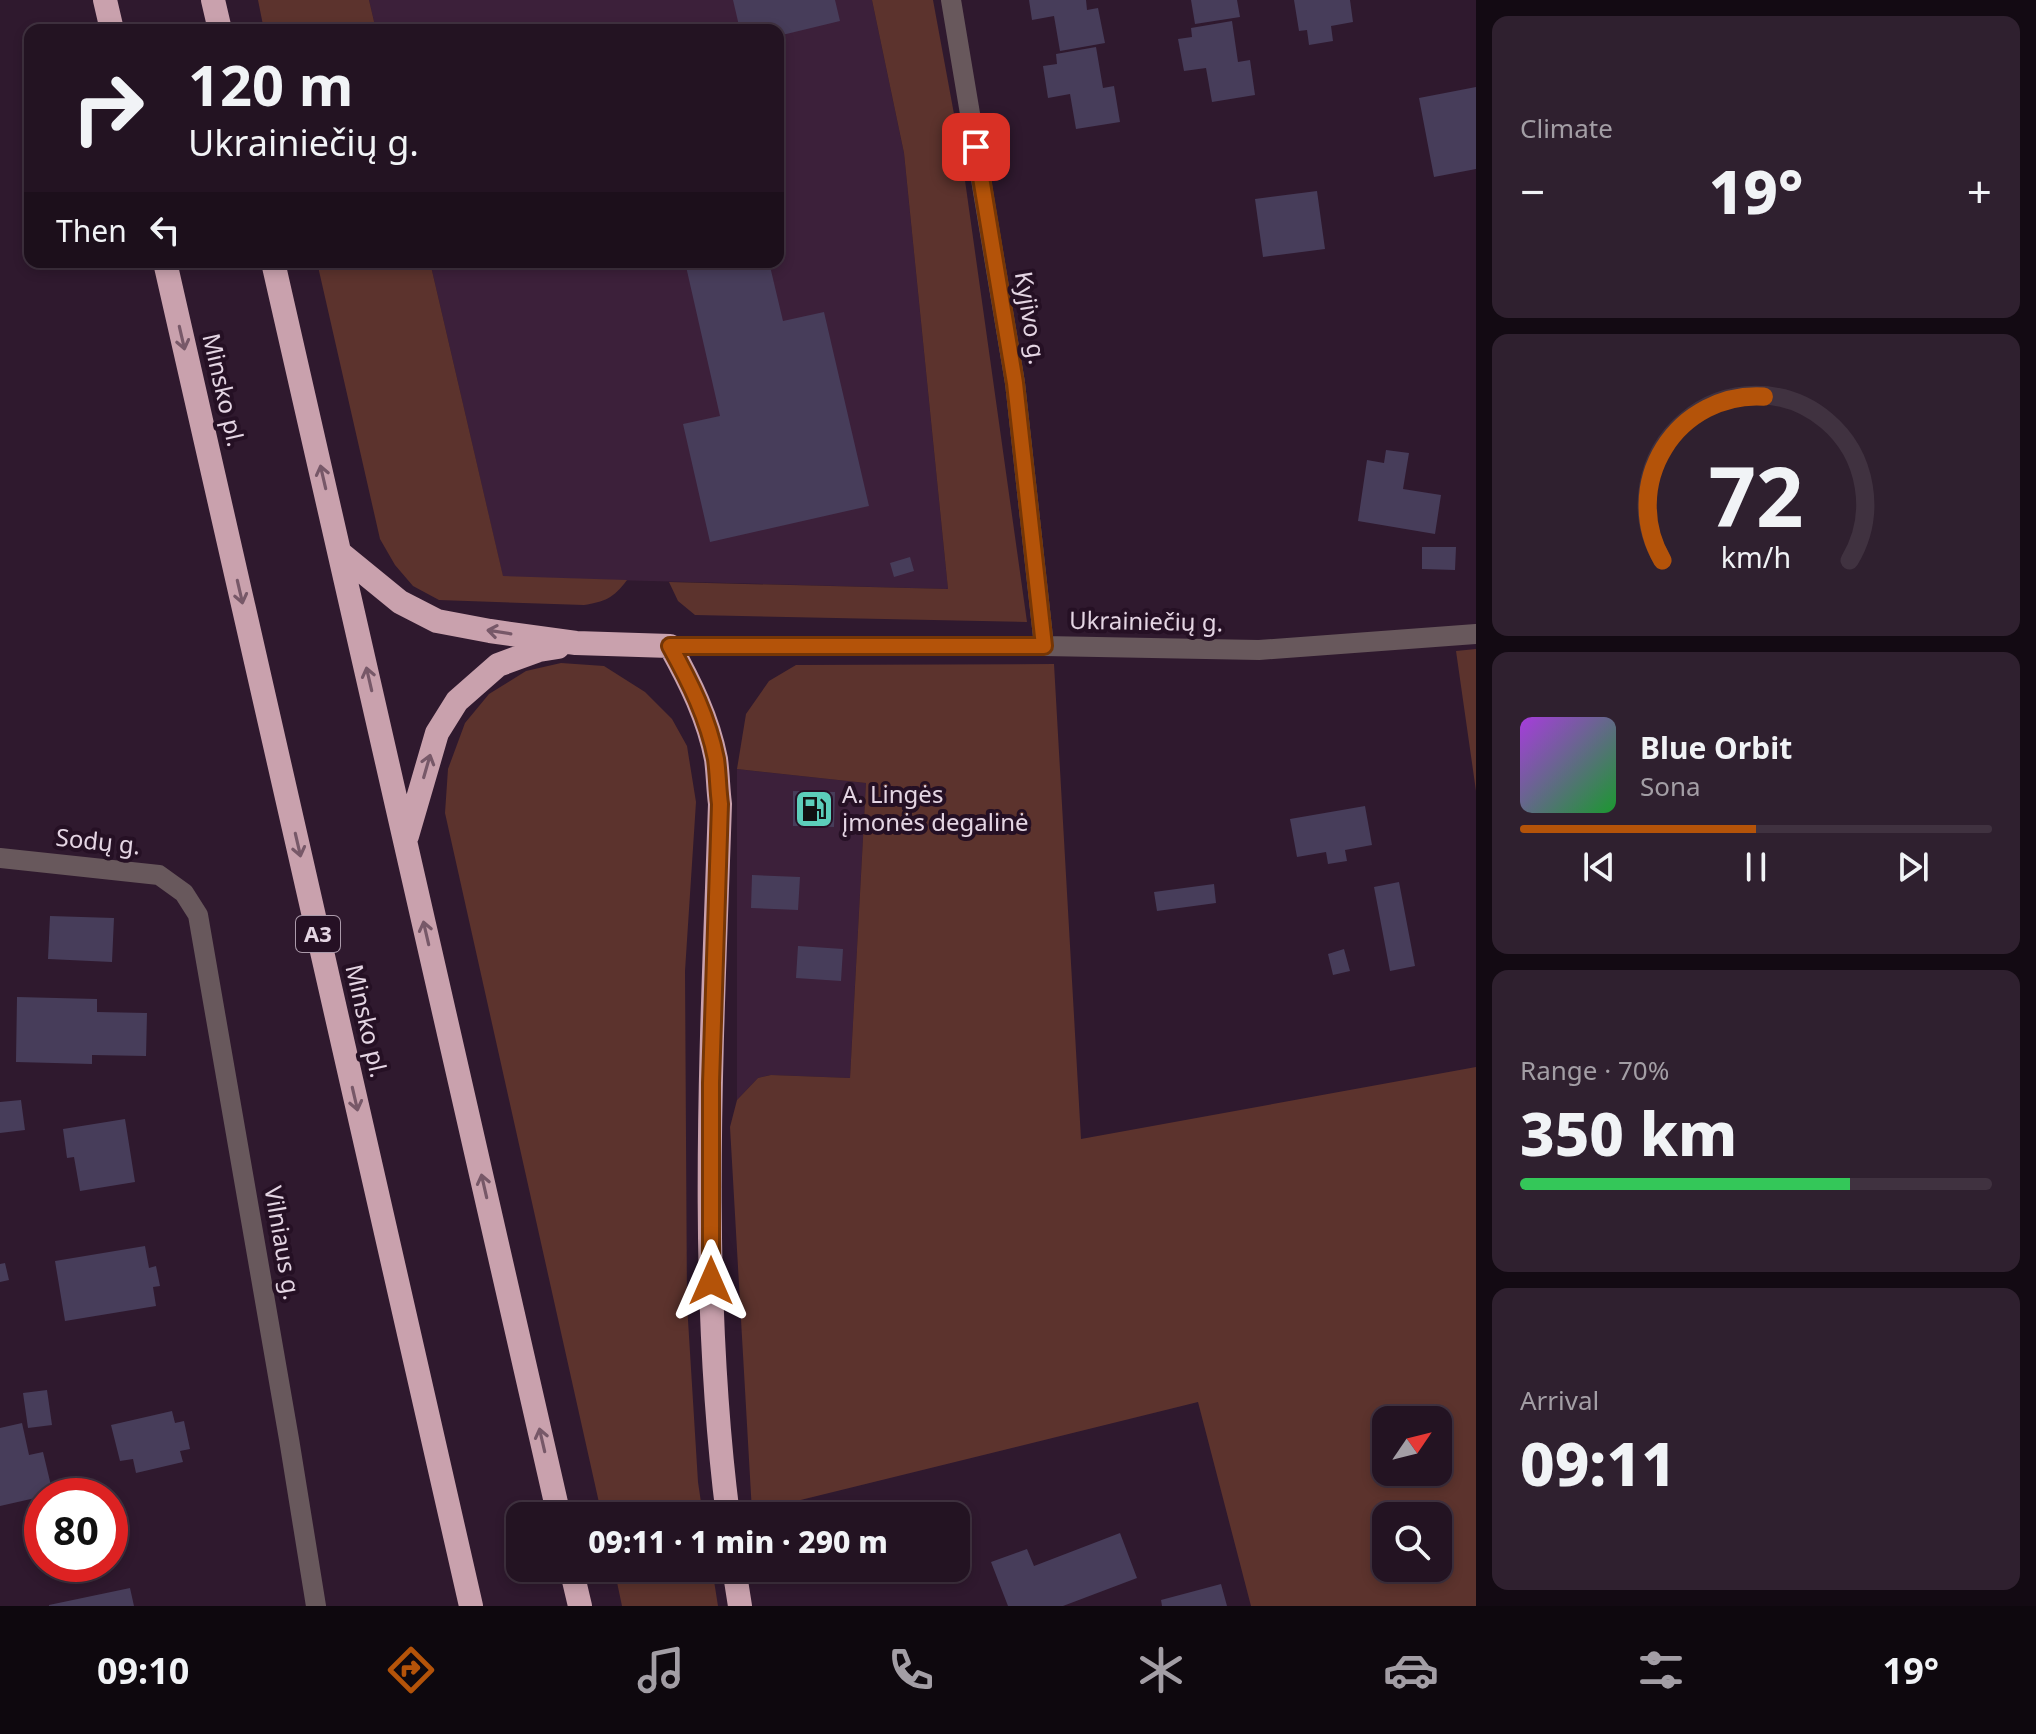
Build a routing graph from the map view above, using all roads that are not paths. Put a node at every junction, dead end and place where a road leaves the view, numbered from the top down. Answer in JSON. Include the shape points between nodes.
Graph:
{"nodes":[{"id":1,"x":105,"y":0,"type":"edge"},
{"id":2,"x":213,"y":0,"type":"edge"},
{"id":3,"x":951,"y":0,"type":"edge"},
{"id":4,"x":111,"y":24,"type":"edge"},
{"id":5,"x":219,"y":24,"type":"edge"},
{"id":6,"x":166,"y":268,"type":"edge"},
{"id":7,"x":274,"y":268,"type":"edge"},
{"id":8,"x":340,"y":553,"type":"junction"},
{"id":9,"x":1476,"y":634,"type":"edge"},
{"id":10,"x":576,"y":643,"type":"junction"},
{"id":11,"x":670,"y":646,"type":"junction"},
{"id":12,"x":1044,"y":646,"type":"junction"},
{"id":13,"x":405,"y":841,"type":"junction"},
{"id":14,"x":0,"y":858,"type":"edge"},
{"id":15,"x":184,"y":893,"type":"joint"},
{"id":16,"x":556,"y":1502,"type":"edge"},
{"id":17,"x":726,"y":1502,"type":"edge"},
{"id":18,"x":574,"y":1582,"type":"edge"},
{"id":19,"x":736,"y":1582,"type":"edge"},
{"id":20,"x":316,"y":1606,"type":"edge"},
{"id":21,"x":471,"y":1606,"type":"edge"},
{"id":22,"x":580,"y":1606,"type":"edge"},
{"id":23,"x":740,"y":1606,"type":"edge"}],
"edges":[{"from":1,"to":4,"type":"highway"},
{"from":2,"to":5,"type":"highway"},
{"from":3,"to":12,"type":"street","name":"Kyjivo g.","via":[[1015,383]]},
{"from":6,"to":21,"type":"highway","name":"Minsko pl.","number":"A3","one_way":true},
{"from":8,"to":7,"type":"highway","one_way":true},
{"from":10,"to":8,"type":"highway","one_way":true,"via":[[437,621],[400,602]]},
{"from":13,"to":8,"type":"highway","one_way":true},
{"from":9,"to":12,"type":"street","name":"Ukrainiečių g.","via":[[1259,650]]},
{"from":10,"to":11,"type":"highway"},
{"from":13,"to":10,"type":"highway","one_way":true,"via":[[437,733],[457,701],[498,665]]},
{"from":11,"to":12,"type":"street","name":"Ukrainiečių g."},
{"from":11,"to":17,"type":"highway","via":[[706,720],[720,804],[711,1083],[711,1309]]},
{"from":16,"to":13,"type":"highway","one_way":true},
{"from":14,"to":15,"type":"street","name":"Sodų g.","via":[[159,875]]},
{"from":15,"to":20,"type":"street","name":"Vilniaus g.","via":[[198,915]]},
{"from":18,"to":22,"type":"highway"},
{"from":19,"to":23,"type":"highway"}]}
